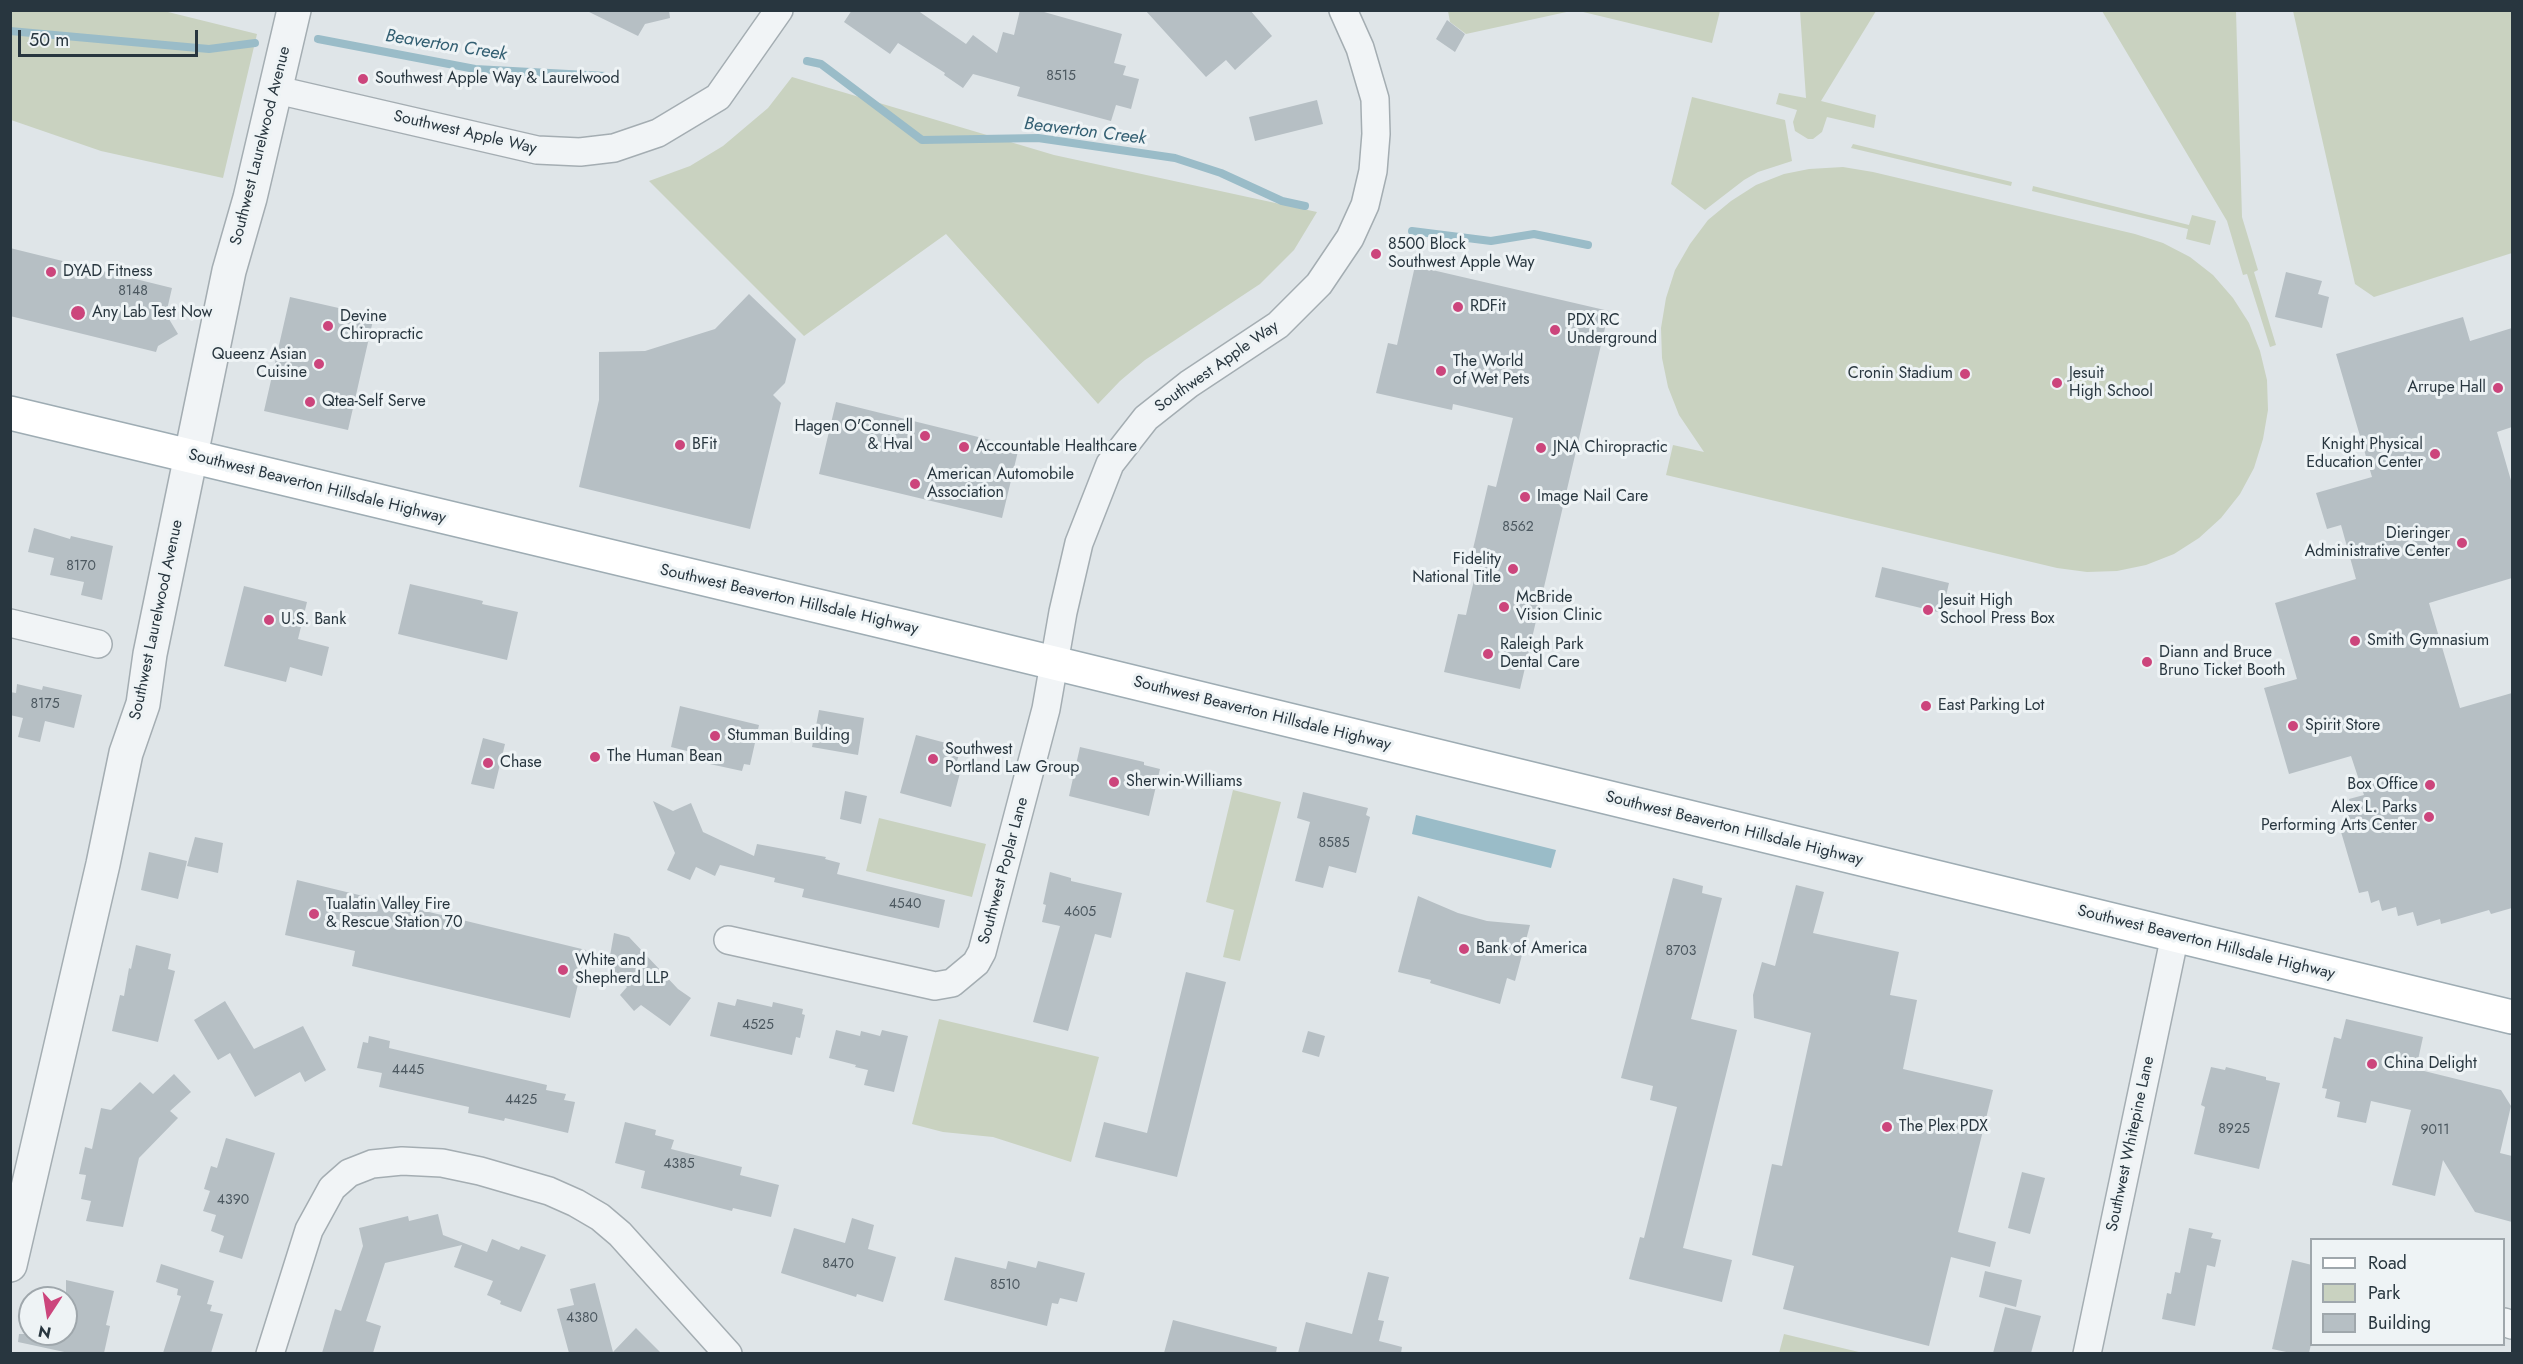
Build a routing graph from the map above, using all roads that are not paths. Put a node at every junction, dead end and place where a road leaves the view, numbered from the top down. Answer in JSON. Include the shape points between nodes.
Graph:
{"nodes":[{"id":1,"x":294,"y":10,"type":"edge"},
{"id":2,"x":779,"y":10,"type":"edge"},
{"id":3,"x":1343,"y":10,"type":"edge"},
{"id":4,"x":277,"y":90,"type":"junction"},
{"id":5,"x":10,"y":413,"type":"edge"},
{"id":6,"x":191,"y":457,"type":"junction"},
{"id":7,"x":10,"y":623,"type":"edge"},
{"id":8,"x":98,"y":644,"type":"dead end"},
{"id":9,"x":1054,"y":664,"type":"junction"},
{"id":10,"x":2175,"y":935,"type":"junction"},
{"id":11,"x":728,"y":940,"type":"dead end"},
{"id":12,"x":2512,"y":1017,"type":"edge"},
{"id":13,"x":10,"y":1265,"type":"edge"},
{"id":14,"x":270,"y":1353,"type":"edge"},
{"id":15,"x":728,"y":1353,"type":"edge"},
{"id":16,"x":2086,"y":1353,"type":"edge"}],
"edges":[{"from":1,"to":4,"type":"street","name":"Southwest Laurelwood Avenue"},
{"from":2,"to":4,"type":"street","name":"Southwest Apple Way","via":[[718,97],[658,133],[614,148],[580,152],[537,150]]},
{"from":3,"to":9,"type":"street","name":"Southwest Apple Way","via":[[1360,48],[1375,99],[1376,134],[1365,205],[1350,238],[1319,284],[1278,325],[1189,384],[1146,418],[1110,464],[1079,543]]},
{"from":4,"to":6,"type":"street","name":"Southwest Laurelwood Avenue","via":[[229,271]]},
{"from":5,"to":6,"type":"main road","name":"Southwest Beaverton Hillsdale Highway"},
{"from":6,"to":9,"type":"main road","name":"Southwest Beaverton Hillsdale Highway"},
{"from":6,"to":13,"type":"street","name":"Southwest Laurelwood Avenue","via":[[143,704],[126,753]]},
{"from":7,"to":8,"type":"street"},
{"from":9,"to":10,"type":"main road","name":"Southwest Beaverton Hillsdale Highway"},
{"from":9,"to":11,"type":"street","name":"Southwest Poplar Lane","via":[[1046,709],[982,952],[963,975],[935,986]]},
{"from":10,"to":12,"type":"main road","name":"Southwest Beaverton Hillsdale Highway"},
{"from":10,"to":16,"type":"street","name":"Southwest Whitepine Lane"},
{"from":14,"to":15,"type":"street","via":[[309,1230],[332,1188],[349,1173],[372,1164],[402,1161],[442,1163],[516,1180],[549,1191],[600,1217]]}]}
